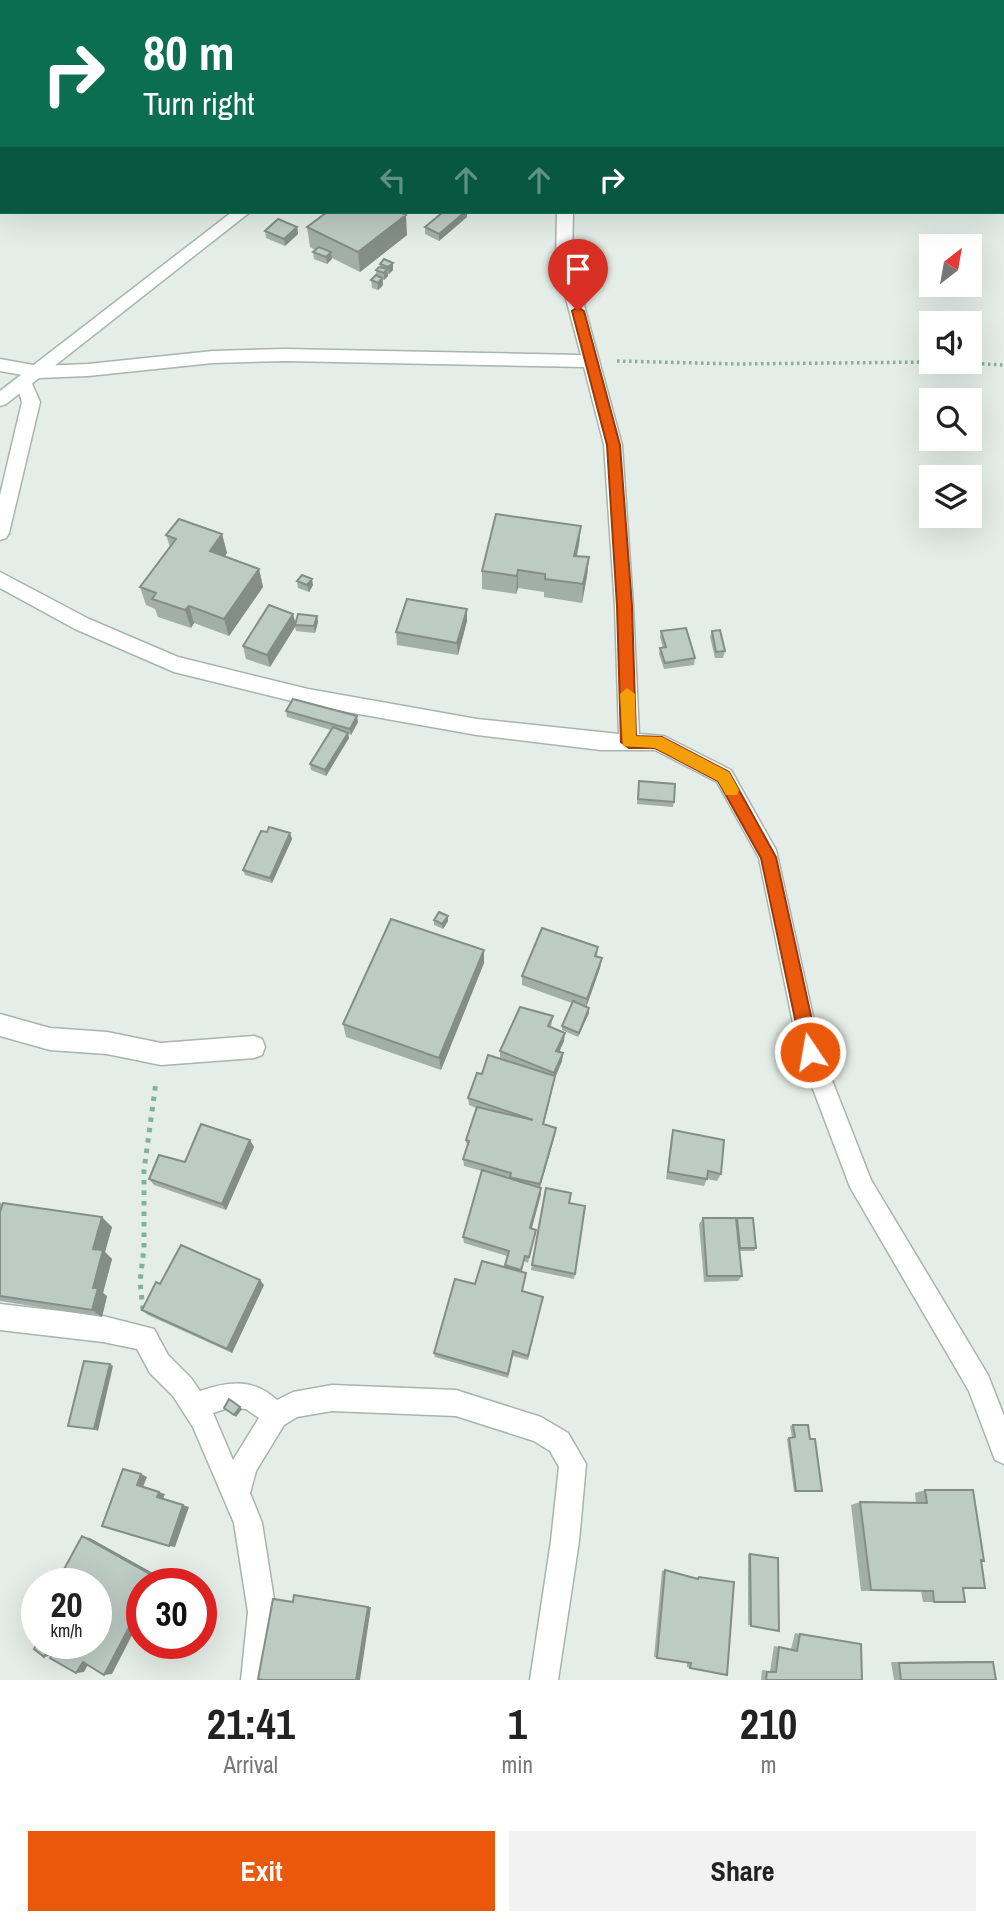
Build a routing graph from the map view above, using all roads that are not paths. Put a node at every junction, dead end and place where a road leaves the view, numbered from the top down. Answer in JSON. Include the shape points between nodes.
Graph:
{"nodes":[{"id":1,"x":239,"y":214,"type":"edge"},
{"id":2,"x":565,"y":214,"type":"edge"},
{"id":3,"x":591,"y":360,"type":"junction"},
{"id":4,"x":0,"y":365,"type":"edge"},
{"id":5,"x":39,"y":372,"type":"junction"},
{"id":6,"x":24,"y":383,"type":"junction"},
{"id":7,"x":0,"y":400,"type":"edge"},
{"id":8,"x":0,"y":533,"type":"edge"},
{"id":9,"x":0,"y":579,"type":"edge"},
{"id":10,"x":629,"y":742,"type":"junction"},
{"id":11,"x":0,"y":1024,"type":"edge"},
{"id":12,"x":254,"y":1047,"type":"dead end"},
{"id":13,"x":0,"y":1317,"type":"edge"},
{"id":14,"x":195,"y":1406,"type":"junction"},
{"id":15,"x":275,"y":1416,"type":"junction"},
{"id":16,"x":1004,"y":1451,"type":"edge"},
{"id":17,"x":237,"y":1493,"type":"junction"},
{"id":18,"x":255,"y":1680,"type":"edge"},
{"id":19,"x":544,"y":1680,"type":"edge"}],
"edges":[{"from":1,"to":5,"type":"street"},
{"from":2,"to":3,"type":"street","via":[[564,261]]},
{"from":3,"to":5,"type":"street","via":[[285,355]]},
{"from":3,"to":10,"type":"street","via":[[613,445]]},
{"from":4,"to":5,"type":"street"},
{"from":5,"to":6,"type":"street"},
{"from":6,"to":7,"type":"street"},
{"from":6,"to":8,"type":"street","via":[[31,402]]},
{"from":9,"to":10,"type":"street","via":[[82,624],[174,664],[308,697],[477,727]]},
{"from":10,"to":16,"type":"street","via":[[657,742],[724,776],[768,857],[810,1052],[862,1187],[979,1384]]},
{"from":11,"to":12,"type":"street","via":[[50,1039],[107,1043],[161,1054]]},
{"from":13,"to":14,"type":"street","via":[[145,1338],[159,1364]]},
{"from":14,"to":15,"type":"street","via":[[231,1393],[252,1397]]},
{"from":14,"to":17,"type":"street"},
{"from":15,"to":17,"type":"street","via":[[244,1466]]},
{"from":15,"to":19,"type":"street","via":[[293,1405],[331,1398],[456,1403],[541,1430],[559,1443],[573,1464]]},
{"from":17,"to":18,"type":"street","via":[[248,1523],[262,1612]]}]}
